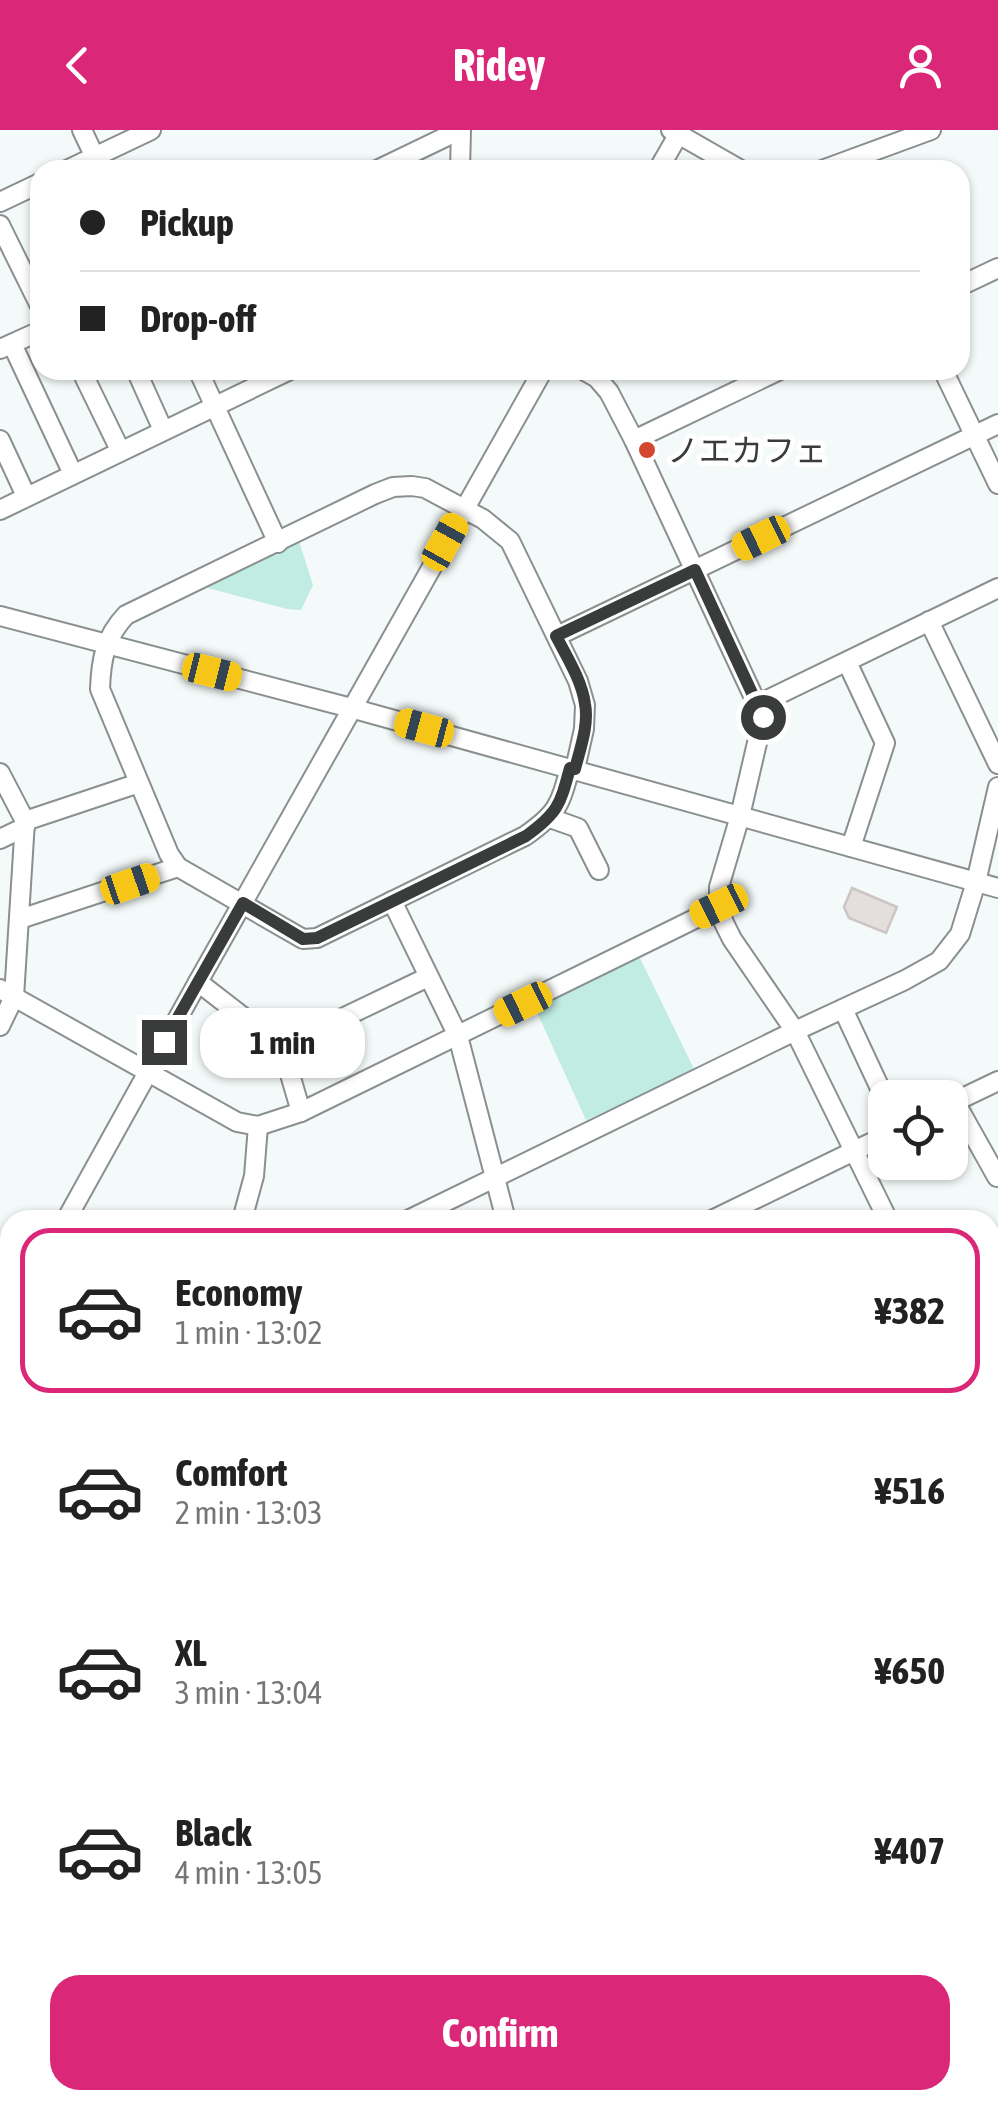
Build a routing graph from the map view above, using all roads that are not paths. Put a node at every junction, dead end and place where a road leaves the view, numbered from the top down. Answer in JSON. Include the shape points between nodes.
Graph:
{"nodes":[{"id":1,"x":82,"y":130,"type":"edge"},
{"id":2,"x":151,"y":130,"type":"edge"},
{"id":3,"x":461,"y":130,"type":"edge"},
{"id":4,"x":931,"y":130,"type":"edge"},
{"id":5,"x":677,"y":131,"type":"edge"},
{"id":6,"x":96,"y":160,"type":"edge"},
{"id":7,"x":104,"y":160,"type":"edge"},
{"id":8,"x":398,"y":160,"type":"edge"},
{"id":9,"x":460,"y":160,"type":"edge"},
{"id":10,"x":663,"y":160,"type":"edge"},
{"id":11,"x":725,"y":160,"type":"edge"},
{"id":12,"x":859,"y":160,"type":"edge"},
{"id":13,"x":30,"y":188,"type":"edge"},
{"id":14,"x":0,"y":202,"type":"edge"},
{"id":15,"x":0,"y":225,"type":"edge"},
{"id":16,"x":998,"y":268,"type":"edge"},
{"id":17,"x":970,"y":281,"type":"edge"},
{"id":18,"x":30,"y":286,"type":"edge"},
{"id":19,"x":30,"y":336,"type":"edge"},
{"id":20,"x":6,"y":347,"type":"edge"},
{"id":21,"x":86,"y":380,"type":"edge"},
{"id":22,"x":141,"y":380,"type":"edge"},
{"id":23,"x":203,"y":380,"type":"edge"},
{"id":24,"x":269,"y":380,"type":"edge"},
{"id":25,"x":537,"y":380,"type":"edge"},
{"id":26,"x":598,"y":380,"type":"edge"},
{"id":27,"x":746,"y":380,"type":"edge"},
{"id":28,"x":947,"y":380,"type":"edge"},
{"id":29,"x":215,"y":406,"type":"junction"},
{"id":30,"x":998,"y":424,"type":"edge"},
{"id":31,"x":164,"y":430,"type":"junction"},
{"id":32,"x":974,"y":435,"type":"junction"},
{"id":33,"x":0,"y":440,"type":"edge"},
{"id":34,"x":634,"y":440,"type":"junction"},
{"id":35,"x":120,"y":450,"type":"junction"},
{"id":36,"x":73,"y":474,"type":"junction"},
{"id":37,"x":998,"y":484,"type":"edge"},
{"id":38,"x":26,"y":496,"type":"junction"},
{"id":39,"x":464,"y":509,"type":"junction"},
{"id":40,"x":0,"y":510,"type":"edge"},
{"id":41,"x":278,"y":543,"type":"junction"},
{"id":42,"x":695,"y":570,"type":"junction"},
{"id":43,"x":998,"y":588,"type":"edge"},
{"id":44,"x":0,"y":616,"type":"edge"},
{"id":45,"x":929,"y":622,"type":"junction"},
{"id":46,"x":556,"y":636,"type":"junction"},
{"id":47,"x":108,"y":644,"type":"junction"},
{"id":48,"x":847,"y":662,"type":"junction"},
{"id":49,"x":758,"y":705,"type":"junction"},
{"id":50,"x":351,"y":708,"type":"junction"},
{"id":51,"x":998,"y":764,"type":"edge"},
{"id":52,"x":573,"y":769,"type":"junction"},
{"id":53,"x":0,"y":773,"type":"edge"},
{"id":54,"x":140,"y":783,"type":"junction"},
{"id":55,"x":998,"y":787,"type":"edge"},
{"id":56,"x":740,"y":816,"type":"junction"},
{"id":57,"x":550,"y":818,"type":"junction"},
{"id":58,"x":25,"y":824,"type":"junction"},
{"id":59,"x":0,"y":839,"type":"edge"},
{"id":60,"x":851,"y":847,"type":"junction"},
{"id":61,"x":178,"y":867,"type":"junction"},
{"id":62,"x":598,"y":870,"type":"dead end"},
{"id":63,"x":976,"y":882,"type":"junction"},
{"id":64,"x":998,"y":888,"type":"edge"},
{"id":65,"x":392,"y":901,"type":"junction"},
{"id":66,"x":243,"y":903,"type":"junction"},
{"id":67,"x":719,"y":906,"type":"junction"},
{"id":68,"x":20,"y":919,"type":"junction"},
{"id":69,"x":428,"y":977,"type":"junction"},
{"id":70,"x":198,"y":982,"type":"junction"},
{"id":71,"x":7,"y":993,"type":"edge"},
{"id":72,"x":843,"y":1009,"type":"junction"},
{"id":73,"x":0,"y":1026,"type":"edge"},
{"id":74,"x":795,"y":1031,"type":"junction"},
{"id":75,"x":458,"y":1036,"type":"junction"},
{"id":76,"x":282,"y":1048,"type":"junction"},
{"id":77,"x":147,"y":1072,"type":"junction"},
{"id":78,"x":876,"y":1080,"type":"edge"},
{"id":79,"x":998,"y":1081,"type":"edge"},
{"id":80,"x":968,"y":1095,"type":"edge"},
{"id":81,"x":301,"y":1112,"type":"junction"},
{"id":82,"x":258,"y":1126,"type":"junction"},
{"id":83,"x":968,"y":1129,"type":"edge"},
{"id":84,"x":868,"y":1145,"type":"edge"},
{"id":85,"x":854,"y":1152,"type":"junction"},
{"id":86,"x":997,"y":1177,"type":"edge"},
{"id":87,"x":495,"y":1178,"type":"junction"},
{"id":88,"x":71,"y":1210,"type":"edge"},
{"id":89,"x":245,"y":1210,"type":"edge"},
{"id":90,"x":429,"y":1210,"type":"edge"},
{"id":91,"x":503,"y":1210,"type":"edge"},
{"id":92,"x":750,"y":1210,"type":"edge"},
{"id":93,"x":883,"y":1210,"type":"edge"}],
"edges":[{"from":1,"to":6,"type":"street"},
{"from":2,"to":7,"type":"street"},
{"from":3,"to":8,"type":"street"},
{"from":3,"to":9,"type":"street"},
{"from":4,"to":12,"type":"street"},
{"from":5,"to":10,"type":"street"},
{"from":5,"to":11,"type":"street"},
{"from":13,"to":14,"type":"street"},
{"from":15,"to":18,"type":"street"},
{"from":16,"to":17,"type":"street"},
{"from":19,"to":20,"type":"street"},
{"from":20,"to":36,"type":"street"},
{"from":21,"to":35,"type":"street"},
{"from":22,"to":31,"type":"street"},
{"from":23,"to":29,"type":"street"},
{"from":24,"to":29,"type":"street"},
{"from":25,"to":39,"type":"street"},
{"from":26,"to":34,"type":"street"},
{"from":27,"to":34,"type":"street"},
{"from":28,"to":32,"type":"street"},
{"from":29,"to":31,"type":"street"},
{"from":29,"to":41,"type":"street"},
{"from":30,"to":32,"type":"street"},
{"from":31,"to":35,"type":"street"},
{"from":32,"to":37,"type":"street"},
{"from":32,"to":42,"type":"street"},
{"from":33,"to":38,"type":"street"},
{"from":34,"to":42,"type":"street"},
{"from":35,"to":36,"type":"street"},
{"from":36,"to":38,"type":"street"},
{"from":38,"to":40,"type":"street"},
{"from":39,"to":41,"type":"street","via":[[425,488],[393,487]]},
{"from":39,"to":46,"type":"street","via":[[510,541]]},
{"from":39,"to":50,"type":"street"},
{"from":41,"to":47,"type":"street","via":[[126,615]]},
{"from":42,"to":46,"type":"street"},
{"from":42,"to":49,"type":"street"},
{"from":43,"to":45,"type":"street"},
{"from":44,"to":47,"type":"street"},
{"from":45,"to":48,"type":"street"},
{"from":45,"to":51,"type":"street"},
{"from":46,"to":52,"type":"street","via":[[586,705]]},
{"from":47,"to":50,"type":"street"},
{"from":47,"to":54,"type":"street","via":[[100,689]]},
{"from":48,"to":49,"type":"street"},
{"from":48,"to":60,"type":"street","via":[[885,743]]},
{"from":49,"to":56,"type":"street","via":[[763,717]]},
{"from":50,"to":52,"type":"street"},
{"from":50,"to":66,"type":"street"},
{"from":52,"to":56,"type":"street"},
{"from":52,"to":57,"type":"street"},
{"from":53,"to":58,"type":"street"},
{"from":54,"to":58,"type":"street"},
{"from":54,"to":61,"type":"street"},
{"from":55,"to":63,"type":"street"},
{"from":56,"to":60,"type":"street"},
{"from":56,"to":67,"type":"street"},
{"from":57,"to":62,"type":"street","via":[[578,828]]},
{"from":57,"to":65,"type":"street"},
{"from":58,"to":59,"type":"street"},
{"from":58,"to":68,"type":"street"},
{"from":60,"to":63,"type":"street"},
{"from":61,"to":66,"type":"street"},
{"from":61,"to":68,"type":"street"},
{"from":63,"to":64,"type":"street"},
{"from":63,"to":72,"type":"street","via":[[960,934],[939,961]]},
{"from":65,"to":66,"type":"street","via":[[303,939]]},
{"from":65,"to":69,"type":"street"},
{"from":66,"to":70,"type":"street"},
{"from":67,"to":74,"type":"street","via":[[732,939]]},
{"from":67,"to":75,"type":"street"},
{"from":68,"to":71,"type":"street"},
{"from":69,"to":75,"type":"street"},
{"from":69,"to":76,"type":"street"},
{"from":70,"to":76,"type":"street"},
{"from":70,"to":77,"type":"street"},
{"from":71,"to":73,"type":"street"},
{"from":71,"to":77,"type":"street"},
{"from":72,"to":74,"type":"street"},
{"from":72,"to":78,"type":"street"},
{"from":74,"to":85,"type":"street"},
{"from":74,"to":87,"type":"street"},
{"from":75,"to":81,"type":"street"},
{"from":75,"to":87,"type":"street"},
{"from":76,"to":81,"type":"street"},
{"from":77,"to":82,"type":"street","via":[[237,1122]]},
{"from":77,"to":88,"type":"street"},
{"from":79,"to":80,"type":"street"},
{"from":81,"to":82,"type":"street"},
{"from":82,"to":89,"type":"street"},
{"from":83,"to":86,"type":"street"},
{"from":84,"to":85,"type":"street"},
{"from":85,"to":92,"type":"street"},
{"from":85,"to":93,"type":"street"},
{"from":87,"to":90,"type":"street"},
{"from":87,"to":91,"type":"street"}]}
